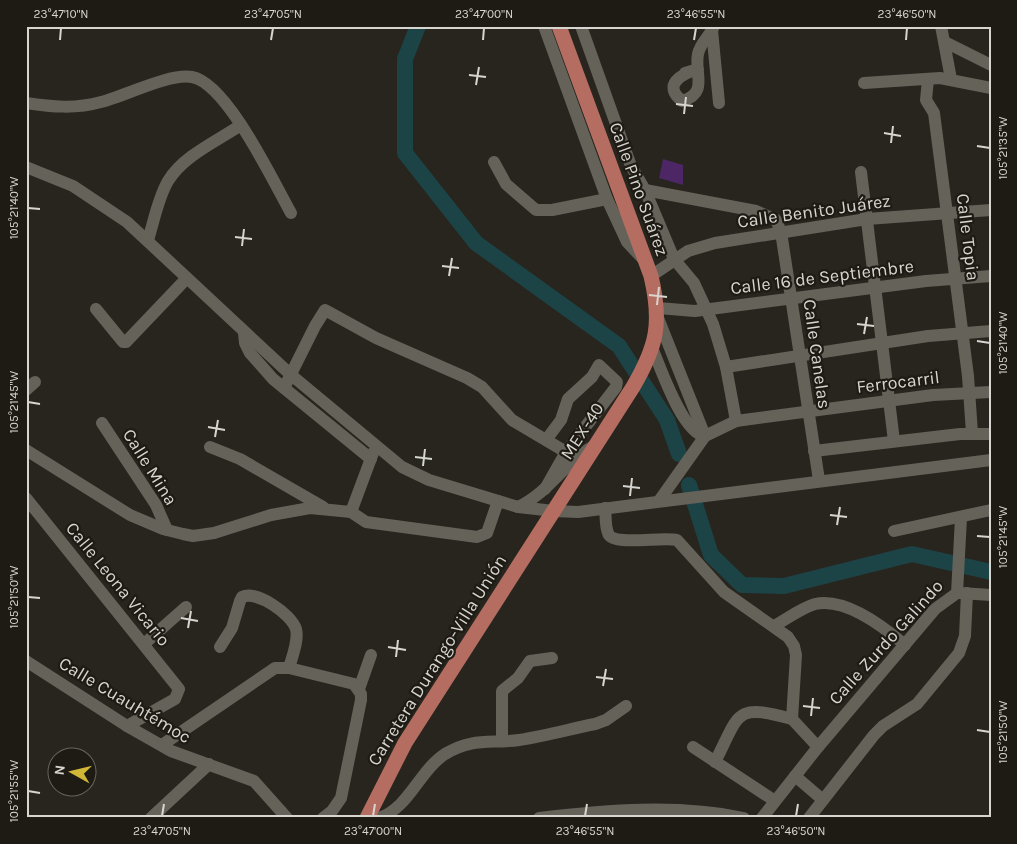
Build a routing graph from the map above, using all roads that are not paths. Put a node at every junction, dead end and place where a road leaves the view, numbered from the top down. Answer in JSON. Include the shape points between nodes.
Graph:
{"nodes":[{"id":1,"x":544,"y":26,"type":"edge"},
{"id":2,"x":559,"y":26,"type":"edge"},
{"id":3,"x":941,"y":26,"type":"edge"},
{"id":4,"x":582,"y":27,"type":"edge"},
{"id":5,"x":713,"y":28,"type":"edge"},
{"id":6,"x":945,"y":42,"type":"junction"},
{"id":7,"x":991,"y":65,"type":"edge"},
{"id":8,"x":698,"y":70,"type":"junction"},
{"id":9,"x":928,"y":78,"type":"junction"},
{"id":10,"x":952,"y":78,"type":"junction"},
{"id":11,"x":864,"y":83,"type":"dead end"},
{"id":12,"x":991,"y":88,"type":"edge"},
{"id":13,"x":26,"y":103,"type":"edge"},
{"id":14,"x":719,"y":103,"type":"dead end"},
{"id":15,"x":241,"y":126,"type":"junction"},
{"id":16,"x":494,"y":162,"type":"dead end"},
{"id":17,"x":26,"y":167,"type":"edge"},
{"id":18,"x":861,"y":172,"type":"dead end"},
{"id":19,"x":645,"y":190,"type":"junction"},
{"id":20,"x":607,"y":199,"type":"junction"},
{"id":21,"x":991,"y":210,"type":"edge"},
{"id":22,"x":947,"y":212,"type":"junction"},
{"id":23,"x":291,"y":213,"type":"dead end"},
{"id":24,"x":867,"y":219,"type":"junction"},
{"id":25,"x":781,"y":232,"type":"junction"},
{"id":26,"x":148,"y":240,"type":"junction"},
{"id":27,"x":674,"y":259,"type":"junction"},
{"id":28,"x":648,"y":269,"type":"junction"},
{"id":29,"x":991,"y":276,"type":"edge"},
{"id":30,"x":187,"y":278,"type":"junction"},
{"id":31,"x":955,"y":278,"type":"junction"},
{"id":32,"x":875,"y":288,"type":"junction"},
{"id":33,"x":791,"y":299,"type":"junction"},
{"id":34,"x":96,"y":309,"type":"dead end"},
{"id":35,"x":707,"y":309,"type":"junction"},
{"id":36,"x":658,"y":313,"type":"junction"},
{"id":37,"x":991,"y":331,"type":"edge"},
{"id":38,"x":244,"y":333,"type":"junction"},
{"id":39,"x":962,"y":333,"type":"junction"},
{"id":40,"x":882,"y":344,"type":"junction"},
{"id":41,"x":653,"y":350,"type":"junction"},
{"id":42,"x":800,"y":356,"type":"junction"},
{"id":43,"x":726,"y":366,"type":"junction"},
{"id":44,"x":290,"y":374,"type":"junction"},
{"id":45,"x":284,"y":388,"type":"junction"},
{"id":46,"x":991,"y":392,"type":"edge"},
{"id":47,"x":970,"y":393,"type":"junction"},
{"id":48,"x":889,"y":400,"type":"junction"},
{"id":49,"x":329,"y":406,"type":"junction"},
{"id":50,"x":808,"y":411,"type":"junction"},
{"id":51,"x":320,"y":418,"type":"junction"},
{"id":52,"x":736,"y":421,"type":"junction"},
{"id":53,"x":102,"y":423,"type":"dead end"},
{"id":54,"x":972,"y":433,"type":"junction"},
{"id":55,"x":991,"y":434,"type":"edge"},
{"id":56,"x":705,"y":436,"type":"junction"},
{"id":57,"x":546,"y":440,"type":"junction"},
{"id":58,"x":894,"y":441,"type":"junction"},
{"id":59,"x":210,"y":446,"type":"dead end"},
{"id":60,"x":376,"y":446,"type":"junction"},
{"id":61,"x":594,"y":446,"type":"junction"},
{"id":62,"x":26,"y":450,"type":"edge"},
{"id":63,"x":814,"y":451,"type":"junction"},
{"id":64,"x":566,"y":452,"type":"junction"},
{"id":65,"x":371,"y":459,"type":"junction"},
{"id":66,"x":991,"y":460,"type":"edge"},
{"id":67,"x":819,"y":480,"type":"junction"},
{"id":68,"x":545,"y":489,"type":"junction"},
{"id":69,"x":26,"y":498,"type":"edge"},
{"id":70,"x":498,"y":501,"type":"junction"},
{"id":71,"x":659,"y":501,"type":"junction"},
{"id":72,"x":518,"y":506,"type":"junction"},
{"id":73,"x":605,"y":508,"type":"junction"},
{"id":74,"x":326,"y":509,"type":"junction"},
{"id":75,"x":991,"y":510,"type":"edge"},
{"id":76,"x":351,"y":512,"type":"junction"},
{"id":77,"x":961,"y":518,"type":"junction"},
{"id":78,"x":543,"y":525,"type":"joint"},
{"id":79,"x":167,"y":530,"type":"junction"},
{"id":80,"x":894,"y":531,"type":"dead end"},
{"id":81,"x":961,"y":589,"type":"junction"},
{"id":82,"x":991,"y":595,"type":"edge"},
{"id":83,"x":186,"y":607,"type":"dead end"},
{"id":84,"x":774,"y":626,"type":"junction"},
{"id":85,"x":144,"y":644,"type":"junction"},
{"id":86,"x":905,"y":644,"type":"junction"},
{"id":87,"x":220,"y":647,"type":"dead end"},
{"id":88,"x":371,"y":655,"type":"dead end"},
{"id":89,"x":552,"y":658,"type":"dead end"},
{"id":90,"x":26,"y":661,"type":"edge"},
{"id":91,"x":289,"y":668,"type":"junction"},
{"id":92,"x":359,"y":689,"type":"junction"},
{"id":93,"x":626,"y":706,"type":"dead end"},
{"id":94,"x":792,"y":719,"type":"junction"},
{"id":95,"x":127,"y":726,"type":"junction"},
{"id":96,"x":502,"y":740,"type":"junction"},
{"id":97,"x":162,"y":746,"type":"junction"},
{"id":98,"x":693,"y":747,"type":"dead end"},
{"id":99,"x":818,"y":747,"type":"junction"},
{"id":100,"x":715,"y":762,"type":"junction"},
{"id":101,"x":209,"y":764,"type":"junction"},
{"id":102,"x":795,"y":776,"type":"junction"},
{"id":103,"x":823,"y":800,"type":"junction"},
{"id":104,"x":775,"y":801,"type":"junction"},
{"id":105,"x":810,"y":817,"type":"edge"},
{"id":106,"x":151,"y":818,"type":"edge"},
{"id":107,"x":287,"y":818,"type":"edge"},
{"id":108,"x":323,"y":818,"type":"edge"},
{"id":109,"x":367,"y":818,"type":"edge"},
{"id":110,"x":380,"y":818,"type":"edge"},
{"id":111,"x":539,"y":818,"type":"edge"},
{"id":112,"x":744,"y":818,"type":"edge"},
{"id":113,"x":762,"y":818,"type":"edge"}],
"edges":[{"from":1,"to":20,"type":"street"},
{"from":2,"to":28,"type":"main road","name":"Calle Pino Suárez"},
{"from":3,"to":6,"type":"street"},
{"from":4,"to":19,"type":"street","via":[[630,166]]},
{"from":5,"to":8,"type":"street","via":[[700,49]]},
{"from":5,"to":14,"type":"street"},
{"from":6,"to":7,"type":"street"},
{"from":6,"to":10,"type":"street"},
{"from":8,"to":8,"type":"street","via":[[698,90],[692,98],[682,101],[668,89],[685,73]]},
{"from":9,"to":10,"type":"street"},
{"from":9,"to":11,"type":"street"},
{"from":9,"to":22,"type":"street","name":"Calle Topia","via":[[926,100],[934,113]]},
{"from":10,"to":12,"type":"street"},
{"from":13,"to":15,"type":"street","via":[[55,107],[89,105],[192,77],[208,86]]},
{"from":15,"to":23,"type":"street"},
{"from":15,"to":26,"type":"street","via":[[177,169],[168,182]]},
{"from":16,"to":20,"type":"street","via":[[506,184],[536,210]]},
{"from":17,"to":26,"type":"street","via":[[73,186]]},
{"from":18,"to":24,"type":"street"},
{"from":19,"to":25,"type":"street","via":[[756,211],[776,220]]},
{"from":19,"to":27,"type":"street"},
{"from":20,"to":28,"type":"street","via":[[628,242]]},
{"from":21,"to":22,"type":"street","name":"Calle Benito Juárez"},
{"from":22,"to":24,"type":"street","name":"Calle Benito Juárez"},
{"from":22,"to":31,"type":"street","name":"Calle Topia"},
{"from":24,"to":25,"type":"street","name":"Calle Benito Juárez"},
{"from":24,"to":32,"type":"street"},
{"from":25,"to":27,"type":"street","name":"Calle Benito Juárez","via":[[697,247]]},
{"from":25,"to":33,"type":"street","name":"Calle Canelas"},
{"from":26,"to":30,"type":"street"},
{"from":27,"to":28,"type":"street","name":"Calle Benito Juárez"},
{"from":27,"to":35,"type":"street","via":[[694,283]]},
{"from":28,"to":36,"type":"main road","name":"Calle Pino Suárez"},
{"from":29,"to":31,"type":"street","name":"Calle 16 de Septiembre"},
{"from":30,"to":34,"type":"street","via":[[126,342],[113,332]]},
{"from":30,"to":38,"type":"street"},
{"from":31,"to":32,"type":"street","name":"Calle 16 de Septiembre"},
{"from":31,"to":39,"type":"street","name":"Calle Topia"},
{"from":32,"to":33,"type":"street","name":"Calle 16 de Septiembre"},
{"from":32,"to":40,"type":"street"},
{"from":33,"to":35,"type":"street","name":"Calle 16 de Septiembre"},
{"from":33,"to":42,"type":"street","name":"Calle Canelas"},
{"from":35,"to":36,"type":"street","name":"Calle 16 de Septiembre"},
{"from":35,"to":43,"type":"street"},
{"from":36,"to":41,"type":"main road","name":"Calle Pino Suárez"},
{"from":36,"to":56,"type":"street"},
{"from":37,"to":39,"type":"street"},
{"from":38,"to":44,"type":"street"},
{"from":38,"to":45,"type":"street","via":[[245,343],[255,362]]},
{"from":39,"to":40,"type":"street"},
{"from":39,"to":47,"type":"street","name":"Calle Topia"},
{"from":40,"to":42,"type":"street"},
{"from":40,"to":48,"type":"street"},
{"from":41,"to":56,"type":"street","via":[[686,423],[700,436]]},
{"from":41,"to":61,"type":"main road","name":"MEX-40"},
{"from":42,"to":43,"type":"street"},
{"from":42,"to":50,"type":"street","name":"Calle Canelas"},
{"from":43,"to":52,"type":"street"},
{"from":44,"to":45,"type":"street"},
{"from":44,"to":49,"type":"street"},
{"from":44,"to":57,"type":"street","via":[[325,310],[376,338],[467,378],[482,387],[512,420]]},
{"from":45,"to":51,"type":"street"},
{"from":46,"to":47,"type":"street","name":"Ferrocarril"},
{"from":47,"to":48,"type":"street","name":"Ferrocarril"},
{"from":47,"to":54,"type":"street","name":"Calle Topia"},
{"from":48,"to":50,"type":"street","name":"Ferrocarril"},
{"from":48,"to":58,"type":"street"},
{"from":49,"to":51,"type":"street"},
{"from":49,"to":60,"type":"street"},
{"from":50,"to":52,"type":"street","name":"Ferrocarril"},
{"from":50,"to":63,"type":"street","name":"Calle Canelas"},
{"from":51,"to":65,"type":"street"},
{"from":52,"to":56,"type":"street","name":"Ferrocarril"},
{"from":53,"to":79,"type":"street","name":"Calle Mina","via":[[156,505]]},
{"from":54,"to":55,"type":"street"},
{"from":54,"to":58,"type":"street"},
{"from":56,"to":71,"type":"street","name":"Ferrocarril"},
{"from":57,"to":64,"type":"street"},
{"from":57,"to":64,"type":"street","via":[[561,420],[568,399],[592,377],[599,365],[617,382],[616,387]]},
{"from":58,"to":63,"type":"street"},
{"from":59,"to":74,"type":"street"},
{"from":60,"to":65,"type":"street"},
{"from":60,"to":70,"type":"street","via":[[420,477]]},
{"from":61,"to":68,"type":"street"},
{"from":61,"to":78,"type":"main road","name":"MEX-40"},
{"from":62,"to":79,"type":"street","via":[[112,505]]},
{"from":63,"to":67,"type":"street","name":"Calle Canelas"},
{"from":64,"to":68,"type":"street"},
{"from":65,"to":76,"type":"street"},
{"from":66,"to":67,"type":"street"},
{"from":67,"to":71,"type":"street"},
{"from":68,"to":72,"type":"street"},
{"from":69,"to":85,"type":"street","name":"Calle Leona Vicario"},
{"from":70,"to":72,"type":"street"},
{"from":70,"to":76,"type":"street","via":[[486,533],[477,537],[366,522]]},
{"from":71,"to":73,"type":"street"},
{"from":72,"to":73,"type":"street","via":[[554,512]]},
{"from":73,"to":84,"type":"street","via":[[611,538],[620,541],[676,540],[682,543],[724,592]]},
{"from":74,"to":76,"type":"street"},
{"from":74,"to":79,"type":"street","via":[[285,512],[204,535]]},
{"from":75,"to":77,"type":"street"},
{"from":77,"to":80,"type":"street"},
{"from":77,"to":81,"type":"street"},
{"from":78,"to":109,"type":"main road","name":"Carretera Durango-Villa Unión","via":[[405,744]]},
{"from":81,"to":82,"type":"street"},
{"from":81,"to":86,"type":"street","name":"Calle Zurdo Galindo","via":[[941,603]]},
{"from":81,"to":103,"type":"street","via":[[965,636],[959,653],[918,704],[874,735]]},
{"from":83,"to":85,"type":"street"},
{"from":84,"to":86,"type":"street","via":[[814,604],[828,603],[871,618]]},
{"from":84,"to":94,"type":"street","via":[[788,637],[796,655]]},
{"from":85,"to":95,"type":"street","name":"Calle Leona Vicario","via":[[176,683],[178,694]]},
{"from":86,"to":99,"type":"street","name":"Calle Zurdo Galindo"},
{"from":87,"to":91,"type":"street","via":[[232,628],[242,597],[250,595],[270,602],[294,625],[297,636]]},
{"from":88,"to":92,"type":"street"},
{"from":89,"to":96,"type":"street","via":[[530,661],[502,692]]},
{"from":90,"to":95,"type":"street","name":"Calle Cuauhtémoc"},
{"from":91,"to":92,"type":"street","via":[[349,682]]},
{"from":91,"to":97,"type":"street","via":[[268,671]]},
{"from":92,"to":108,"type":"street","via":[[361,700],[341,798]]},
{"from":93,"to":96,"type":"street","via":[[595,724],[520,740]]},
{"from":94,"to":99,"type":"street"},
{"from":94,"to":100,"type":"street","via":[[764,711],[746,712],[735,722]]},
{"from":95,"to":97,"type":"street","name":"Calle Cuauhtémoc"},
{"from":96,"to":110,"type":"street","via":[[472,743],[444,754],[428,768],[395,810]]},
{"from":97,"to":101,"type":"street","name":"Calle Cuauhtémoc"},
{"from":98,"to":100,"type":"street"},
{"from":99,"to":102,"type":"street","name":"Calle Zurdo Galindo"},
{"from":100,"to":104,"type":"street"},
{"from":101,"to":106,"type":"street"},
{"from":101,"to":107,"type":"street","name":"Calle Cuauhtémoc","via":[[254,781]]},
{"from":102,"to":103,"type":"street"},
{"from":102,"to":104,"type":"street","name":"Calle Zurdo Galindo"},
{"from":103,"to":105,"type":"street"},
{"from":104,"to":113,"type":"street","name":"Calle Zurdo Galindo"},
{"from":111,"to":112,"type":"street","via":[[642,810],[694,811]]}]}
